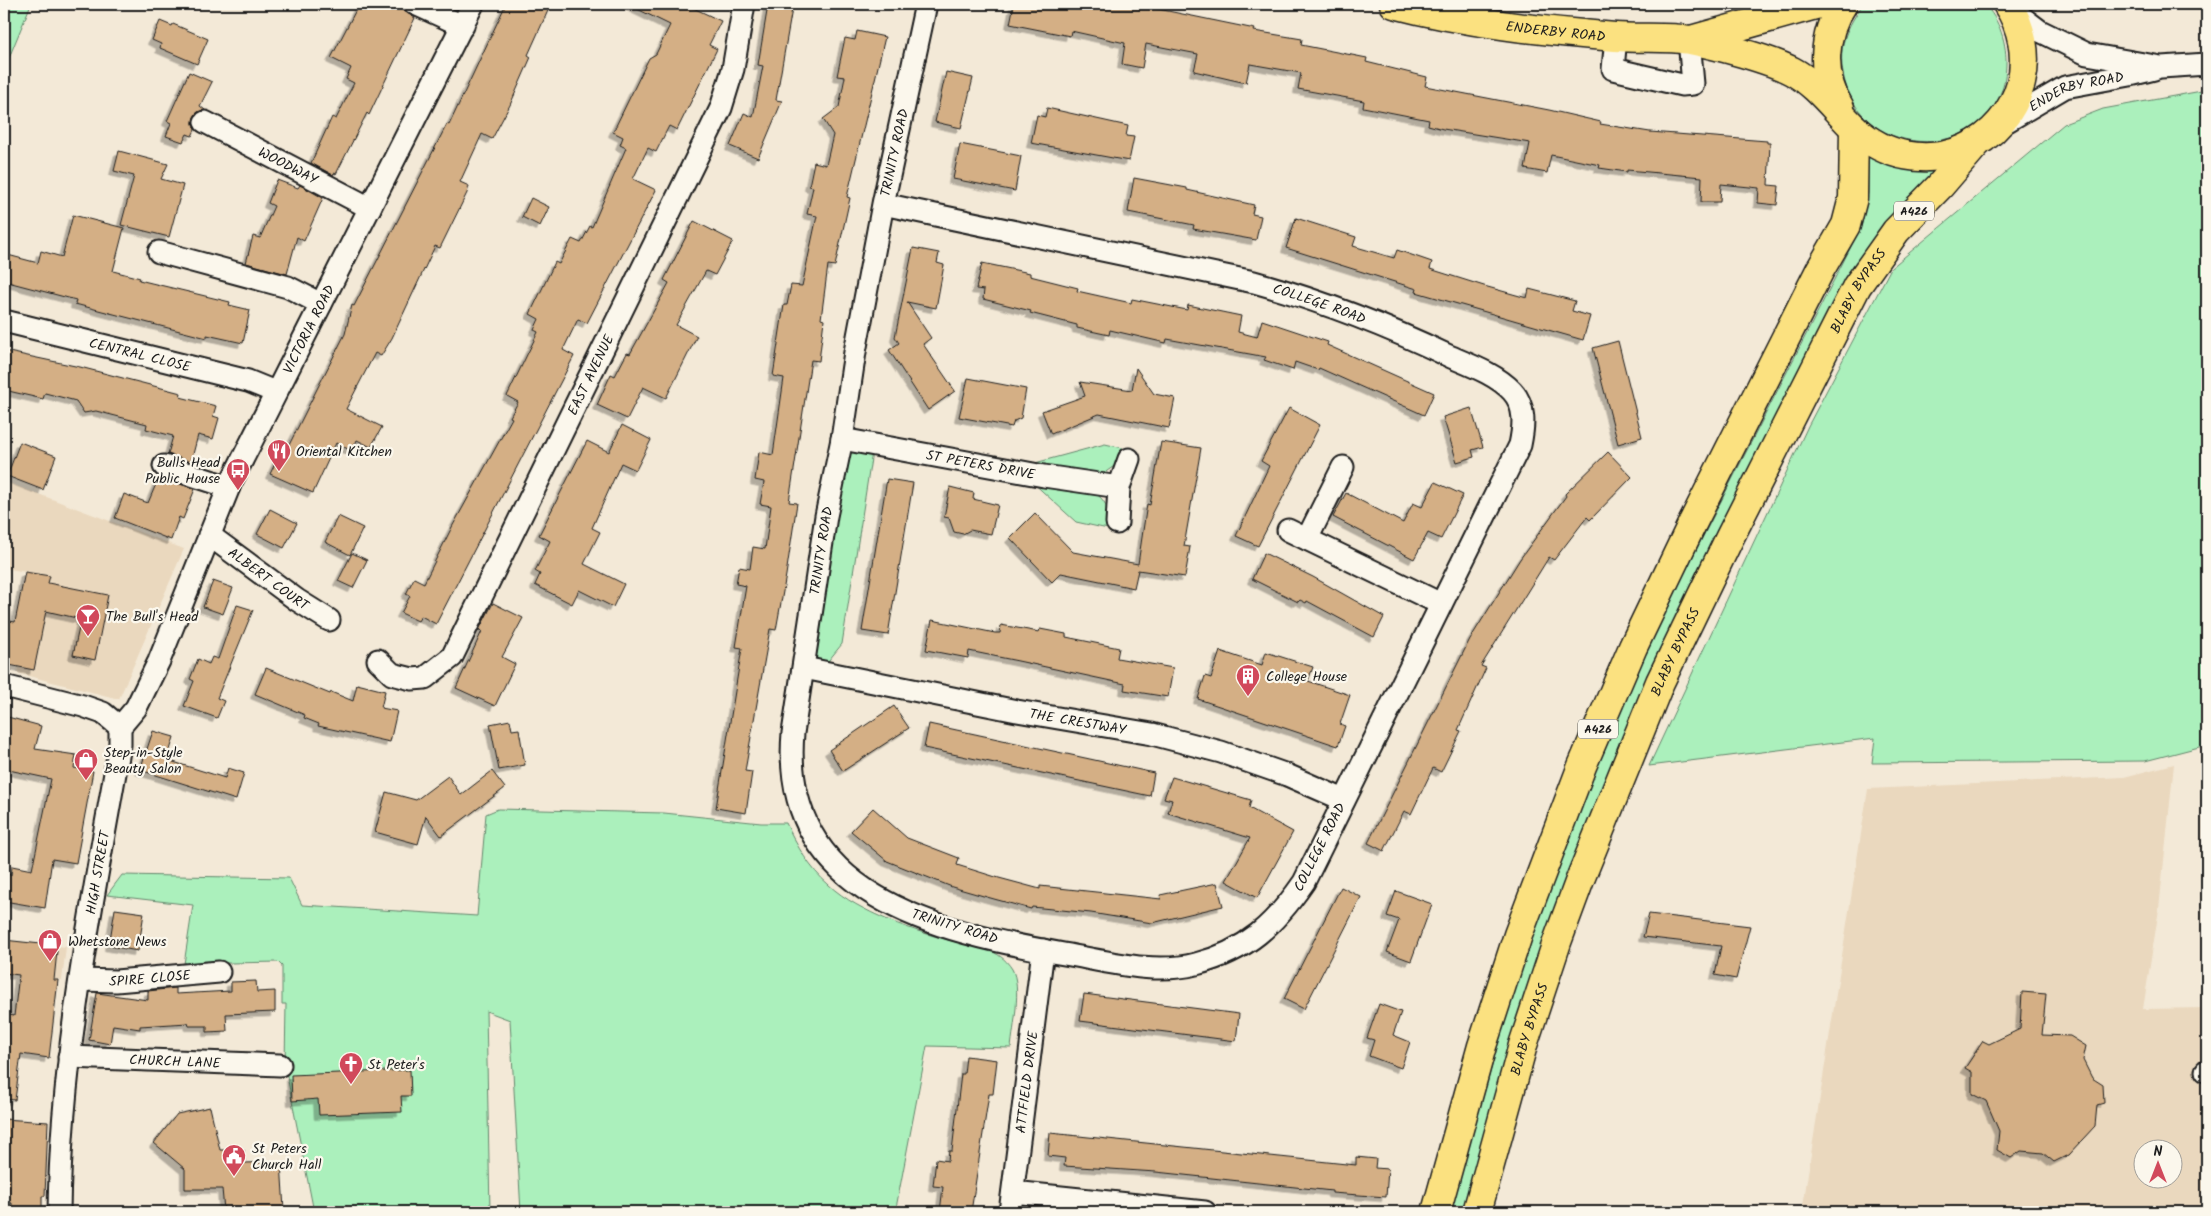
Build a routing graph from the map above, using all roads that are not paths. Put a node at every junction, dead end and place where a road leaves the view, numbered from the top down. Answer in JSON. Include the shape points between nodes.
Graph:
{"nodes":[{"id":1,"x":415,"y":4,"type":"edge"},
{"id":2,"x":473,"y":4,"type":"edge"},
{"id":3,"x":744,"y":4,"type":"edge"},
{"id":4,"x":926,"y":4,"type":"edge"},
{"id":5,"x":1394,"y":4,"type":"edge"},
{"id":6,"x":1819,"y":4,"type":"edge"},
{"id":7,"x":1843,"y":4,"type":"edge"},
{"id":8,"x":2009,"y":6,"type":"edge"},
{"id":9,"x":463,"y":26,"type":"junction"},
{"id":10,"x":1616,"y":37,"type":"junction"},
{"id":11,"x":1689,"y":40,"type":"junction"},
{"id":12,"x":2207,"y":64,"type":"edge"},
{"id":13,"x":2161,"y":66,"type":"junction"},
{"id":14,"x":205,"y":122,"type":"dead end"},
{"id":15,"x":1849,"y":122,"type":"junction"},
{"id":16,"x":1987,"y":135,"type":"junction"},
{"id":17,"x":883,"y":204,"type":"junction"},
{"id":18,"x":370,"y":208,"type":"junction"},
{"id":19,"x":159,"y":252,"type":"dead end"},
{"id":20,"x":321,"y":304,"type":"junction"},
{"id":21,"x":4,"y":321,"type":"edge"},
{"id":22,"x":275,"y":392,"type":"junction"},
{"id":23,"x":842,"y":439,"type":"junction"},
{"id":24,"x":1129,"y":459,"type":"dead end"},
{"id":25,"x":164,"y":466,"type":"dead end"},
{"id":26,"x":1343,"y":467,"type":"dead end"},
{"id":27,"x":1119,"y":487,"type":"junction"},
{"id":28,"x":229,"y":488,"type":"junction"},
{"id":29,"x":1117,"y":523,"type":"dead end"},
{"id":30,"x":1288,"y":530,"type":"dead end"},
{"id":31,"x":209,"y":535,"type":"junction"},
{"id":32,"x":1308,"y":539,"type":"junction"},
{"id":33,"x":1441,"y":604,"type":"junction"},
{"id":34,"x":329,"y":620,"type":"dead end"},
{"id":35,"x":378,"y":660,"type":"dead end"},
{"id":36,"x":804,"y":668,"type":"junction"},
{"id":37,"x":4,"y":686,"type":"edge"},
{"id":38,"x":120,"y":727,"type":"junction"},
{"id":39,"x":1344,"y":800,"type":"junction"},
{"id":40,"x":1043,"y":950,"type":"junction"},
{"id":41,"x":218,"y":972,"type":"dead end"},
{"id":42,"x":81,"y":980,"type":"junction"},
{"id":43,"x":69,"y":1057,"type":"junction"},
{"id":44,"x":280,"y":1065,"type":"dead end"},
{"id":45,"x":1011,"y":1202,"type":"edge"},
{"id":46,"x":59,"y":1212,"type":"edge"},
{"id":47,"x":1205,"y":1212,"type":"edge"},
{"id":48,"x":1436,"y":1212,"type":"edge"},
{"id":49,"x":1477,"y":1212,"type":"edge"}],
"edges":[{"from":1,"to":9,"type":"street"},
{"from":2,"to":9,"type":"street","name":"VICTORIA ROAD"},
{"from":3,"to":35,"type":"street","name":"EAST AVENUE","via":[[733,69],[721,108],[452,657],[425,678],[412,679],[392,674]]},
{"from":4,"to":17,"type":"street","name":"TRINITY ROAD"},
{"from":5,"to":10,"type":"main road","name":"ENDERBY ROAD","via":[[1466,20]]},
{"from":6,"to":11,"type":"main road"},
{"from":7,"to":15,"type":"main road","via":[[1834,20],[1826,52],[1829,85]]},
{"from":8,"to":13,"type":"street","name":"ENDERBY ROAD","via":[[2040,31],[2088,54]]},
{"from":8,"to":16,"type":"main road","name":"BLABY BYPASS","via":[[2022,39],[2024,67],[2016,98]]},
{"from":9,"to":18,"type":"street","name":"VICTORIA ROAD"},
{"from":10,"to":11,"type":"main road","name":"ENDERBY ROAD"},
{"from":10,"to":11,"type":"street","via":[[1613,70],[1682,85],[1693,84]]},
{"from":11,"to":15,"type":"main road","via":[[1792,71],[1816,89]]},
{"from":12,"to":13,"type":"street","name":"ENDERBY ROAD"},
{"from":13,"to":16,"type":"street","name":"ENDERBY ROAD","via":[[2065,87]]},
{"from":14,"to":18,"type":"street","name":"WOODWAY"},
{"from":15,"to":16,"type":"main road","via":[[1884,149],[1920,158],[1953,154]]},
{"from":15,"to":48,"type":"main road","number":"A426","via":[[1853,198],[1846,225],[1820,270],[1692,524],[1633,647],[1582,766],[1512,954],[1479,1055]]},
{"from":16,"to":49,"type":"main road","name":"BLABY BYPASS","number":"A426","via":[[1896,231],[1857,286],[1660,682],[1557,942],[1523,1045]]},
{"from":17,"to":23,"type":"street","name":"TRINITY ROAD"},
{"from":17,"to":33,"type":"street","name":"COLLEGE ROAD","via":[[1298,294],[1392,329],[1496,379],[1512,391],[1520,404],[1524,423],[1520,445]]},
{"from":18,"to":20,"type":"street","name":"VICTORIA ROAD"},
{"from":19,"to":20,"type":"street","via":[[288,287]]},
{"from":20,"to":22,"type":"street","name":"VICTORIA ROAD"},
{"from":21,"to":22,"type":"street","name":"CENTRAL CLOSE","via":[[248,381]]},
{"from":22,"to":28,"type":"street","name":"VICTORIA ROAD"},
{"from":23,"to":27,"type":"street","name":"ST PETERS DRIVE","via":[[1034,475]]},
{"from":23,"to":36,"type":"street","name":"TRINITY ROAD","via":[[826,516]]},
{"from":24,"to":27,"type":"street"},
{"from":25,"to":28,"type":"street"},
{"from":26,"to":32,"type":"street"},
{"from":27,"to":29,"type":"street"},
{"from":28,"to":31,"type":"street","name":"VICTORIA ROAD"},
{"from":30,"to":32,"type":"street"},
{"from":31,"to":34,"type":"street","name":"ALBERT COURT"},
{"from":31,"to":38,"type":"street","name":"VICTORIA ROAD","via":[[159,662],[136,708]]},
{"from":32,"to":33,"type":"street"},
{"from":33,"to":39,"type":"street","name":"COLLEGE ROAD"},
{"from":36,"to":39,"type":"street","name":"THE CRESTWAY","via":[[1016,711],[1152,734],[1221,752]]},
{"from":36,"to":40,"type":"street","name":"TRINITY ROAD","via":[[790,760],[794,786],[801,811],[816,841],[836,866],[860,887],[913,914]]},
{"from":37,"to":38,"type":"street","via":[[103,713]]},
{"from":38,"to":42,"type":"street","name":"HIGH STREET","via":[[120,745]]},
{"from":39,"to":40,"type":"street","name":"COLLEGE ROAD","via":[[1304,882],[1285,910],[1265,931],[1233,951],[1194,964],[1154,968]]},
{"from":40,"to":45,"type":"street","name":"ATTFIELD DRIVE"},
{"from":41,"to":42,"type":"street","name":"SPIRE CLOSE","via":[[116,981]]},
{"from":42,"to":43,"type":"street","name":"HIGH STREET"},
{"from":43,"to":44,"type":"street","name":"CHURCH LANE"},
{"from":43,"to":46,"type":"street","name":"HIGH STREET"},
{"from":45,"to":47,"type":"street"}]}
